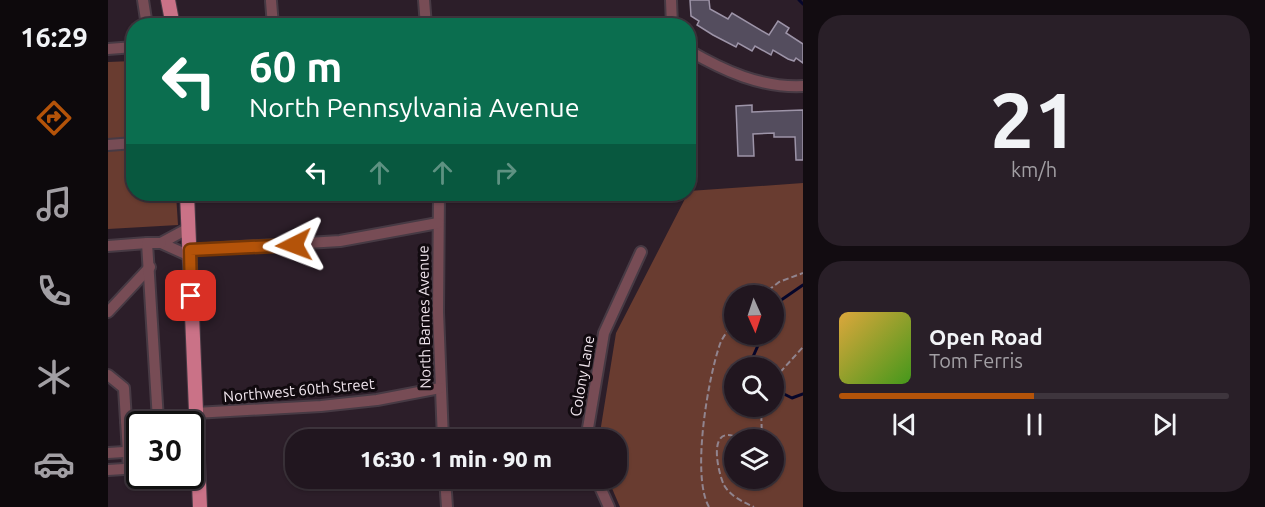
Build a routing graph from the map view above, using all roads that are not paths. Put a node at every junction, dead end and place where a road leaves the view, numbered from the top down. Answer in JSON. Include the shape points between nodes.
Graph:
{"nodes":[{"id":1,"x":143,"y":0,"type":"edge"},
{"id":2,"x":168,"y":0,"type":"edge"},
{"id":3,"x":424,"y":0,"type":"edge"},
{"id":4,"x":671,"y":0,"type":"edge"},
{"id":5,"x":271,"y":1,"type":"edge"},
{"id":6,"x":146,"y":18,"type":"edge"},
{"id":7,"x":171,"y":18,"type":"edge"},
{"id":8,"x":272,"y":18,"type":"edge"},
{"id":9,"x":425,"y":18,"type":"edge"},
{"id":10,"x":672,"y":18,"type":"edge"},
{"id":11,"x":126,"y":48,"type":"edge"},
{"id":12,"x":108,"y":49,"type":"edge"},
{"id":13,"x":696,"y":55,"type":"edge"},
{"id":14,"x":803,"y":86,"type":"edge"},
{"id":15,"x":126,"y":144,"type":"edge"},
{"id":16,"x":108,"y":145,"type":"edge"},
{"id":17,"x":187,"y":201,"type":"edge"},
{"id":18,"x":439,"y":201,"type":"edge"},
{"id":19,"x":438,"y":223,"type":"junction"},
{"id":20,"x":189,"y":228,"type":"junction"},
{"id":21,"x":147,"y":243,"type":"junction"},
{"id":22,"x":160,"y":243,"type":"junction"},
{"id":23,"x":108,"y":246,"type":"edge"},
{"id":24,"x":641,"y":252,"type":"dead end"},
{"id":25,"x":190,"y":253,"type":"junction"},
{"id":26,"x":150,"y":267,"type":"junction"},
{"id":27,"x":109,"y":309,"type":"edge"},
{"id":28,"x":108,"y":375,"type":"edge"},
{"id":29,"x":440,"y":388,"type":"junction"},
{"id":30,"x":158,"y":411,"type":"edge"},
{"id":31,"x":195,"y":411,"type":"edge"},
{"id":32,"x":204,"y":412,"type":"edge"},
{"id":33,"x":126,"y":421,"type":"edge"},
{"id":34,"x":442,"y":429,"type":"edge"},
{"id":35,"x":588,"y":429,"type":"edge"},
{"id":36,"x":126,"y":452,"type":"edge"},
{"id":37,"x":108,"y":453,"type":"edge"},
{"id":38,"x":126,"y":469,"type":"edge"},
{"id":39,"x":108,"y":470,"type":"edge"},
{"id":40,"x":197,"y":489,"type":"edge"},
{"id":41,"x":446,"y":489,"type":"edge"},
{"id":42,"x":601,"y":489,"type":"edge"},
{"id":43,"x":200,"y":507,"type":"edge"},
{"id":44,"x":447,"y":507,"type":"edge"},
{"id":45,"x":609,"y":507,"type":"edge"}],
"edges":[{"from":1,"to":6,"type":"street"},
{"from":2,"to":7,"type":"main road"},
{"from":3,"to":9,"type":"street"},
{"from":4,"to":10,"type":"street"},
{"from":5,"to":8,"type":"street"},
{"from":11,"to":12,"type":"street"},
{"from":13,"to":14,"type":"street","via":[[770,86]]},
{"from":15,"to":16,"type":"street"},
{"from":17,"to":20,"type":"main road"},
{"from":18,"to":19,"type":"street","name":"North Barnes Avenue"},
{"from":19,"to":25,"type":"street","via":[[340,241]]},
{"from":19,"to":29,"type":"street","name":"North Barnes Avenue"},
{"from":20,"to":22,"type":"street"},
{"from":20,"to":25,"type":"main road"},
{"from":21,"to":22,"type":"street"},
{"from":21,"to":23,"type":"street"},
{"from":21,"to":26,"type":"street"},
{"from":22,"to":25,"type":"street"},
{"from":24,"to":35,"type":"street","name":"Colony Lane","via":[[604,333]]},
{"from":25,"to":31,"type":"main road"},
{"from":26,"to":27,"type":"street"},
{"from":26,"to":30,"type":"street"},
{"from":28,"to":33,"type":"street","via":[[124,388]]},
{"from":29,"to":32,"type":"street","name":"Northwest 60th Street","via":[[321,406]]},
{"from":29,"to":34,"type":"street","name":"North Barnes Avenue"},
{"from":36,"to":37,"type":"street"},
{"from":38,"to":39,"type":"street"},
{"from":40,"to":43,"type":"main road"},
{"from":41,"to":44,"type":"street"},
{"from":42,"to":45,"type":"street"}]}
